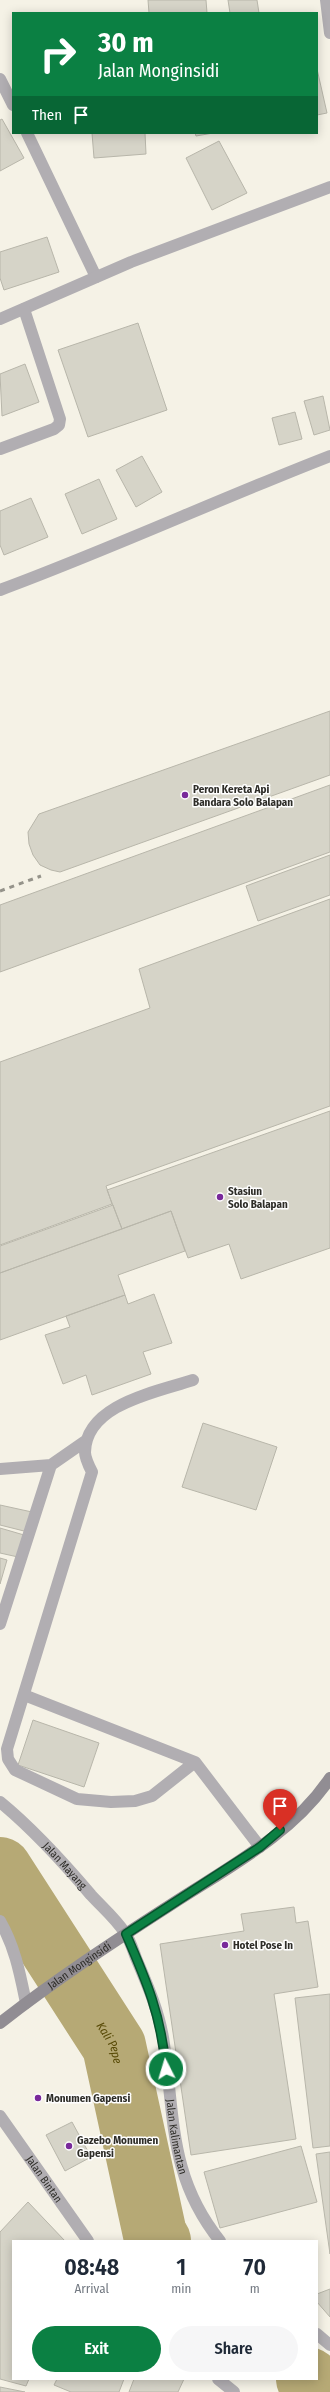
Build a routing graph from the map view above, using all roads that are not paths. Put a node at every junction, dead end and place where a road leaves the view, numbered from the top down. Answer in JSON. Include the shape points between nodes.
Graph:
{"nodes":[{"id":1,"x":326,"y":0,"type":"edge"},
{"id":2,"x":330,"y":33,"type":"edge"},
{"id":3,"x":0,"y":79,"type":"edge"},
{"id":4,"x":12,"y":103,"type":"edge"},
{"id":5,"x":27,"y":134,"type":"edge"},
{"id":6,"x":330,"y":187,"type":"edge"},
{"id":7,"x":96,"y":277,"type":"junction"},
{"id":8,"x":24,"y":309,"type":"junction"},
{"id":9,"x":0,"y":320,"type":"edge"},
{"id":10,"x":0,"y":449,"type":"edge"},
{"id":11,"x":330,"y":456,"type":"edge"},
{"id":12,"x":0,"y":590,"type":"edge"},
{"id":13,"x":193,"y":1380,"type":"dead end"},
{"id":14,"x":87,"y":1440,"type":"junction"},
{"id":15,"x":51,"y":1465,"type":"junction"},
{"id":16,"x":0,"y":1469,"type":"edge"},
{"id":17,"x":0,"y":1624,"type":"edge"},
{"id":18,"x":24,"y":1695,"type":"junction"},
{"id":19,"x":195,"y":1762,"type":"junction"},
{"id":20,"x":330,"y":1778,"type":"edge"},
{"id":21,"x":0,"y":1802,"type":"edge"},
{"id":22,"x":260,"y":1847,"type":"junction"},
{"id":23,"x":0,"y":1921,"type":"edge"},
{"id":24,"x":126,"y":1934,"type":"junction"},
{"id":25,"x":26,"y":2003,"type":"junction"},
{"id":26,"x":0,"y":2023,"type":"edge"},
{"id":27,"x":0,"y":2116,"type":"edge"},
{"id":28,"x":87,"y":2240,"type":"edge"},
{"id":29,"x":219,"y":2240,"type":"edge"},
{"id":30,"x":318,"y":2335,"type":"edge"},
{"id":31,"x":330,"y":2345,"type":"edge"},
{"id":32,"x":219,"y":2380,"type":"edge"},
{"id":33,"x":234,"y":2392,"type":"edge"}],
"edges":[{"from":1,"to":2,"type":"street"},
{"from":3,"to":4,"type":"street"},
{"from":5,"to":7,"type":"street"},
{"from":6,"to":7,"type":"street"},
{"from":7,"to":8,"type":"street"},
{"from":8,"to":9,"type":"street"},
{"from":8,"to":10,"type":"street","via":[[60,419],[59,425]]},
{"from":11,"to":12,"type":"street","via":[[60,568]]},
{"from":13,"to":14,"type":"street","via":[[132,1400],[107,1412],[92,1427]]},
{"from":14,"to":15,"type":"street"},
{"from":14,"to":18,"type":"street","via":[[85,1453],[92,1472]]},
{"from":15,"to":16,"type":"street"},
{"from":15,"to":17,"type":"street"},
{"from":18,"to":19,"type":"street"},
{"from":18,"to":19,"type":"street","via":[[7,1750],[8,1759],[15,1770],[77,1800],[135,1801],[152,1796]]},
{"from":19,"to":22,"type":"street"},
{"from":20,"to":22,"type":"main road","name":"Jalan Monginsidi","via":[[298,1815]]},
{"from":21,"to":24,"type":"street","name":"Jalan Mayang","via":[[53,1853]]},
{"from":22,"to":24,"type":"main road","name":"Jalan Monginsidi"},
{"from":23,"to":25,"type":"street","via":[[16,1955]]},
{"from":24,"to":25,"type":"main road","name":"Jalan Monginsidi"},
{"from":24,"to":29,"type":"street","name":"Jalan Kalimantan","via":[[153,1996],[159,2019],[173,2129],[184,2177],[192,2200]]},
{"from":25,"to":26,"type":"main road","name":"Jalan Monginsidi"},
{"from":27,"to":28,"type":"street","name":"Jalan Bintan"},
{"from":30,"to":31,"type":"street"},
{"from":32,"to":33,"type":"street"}]}
